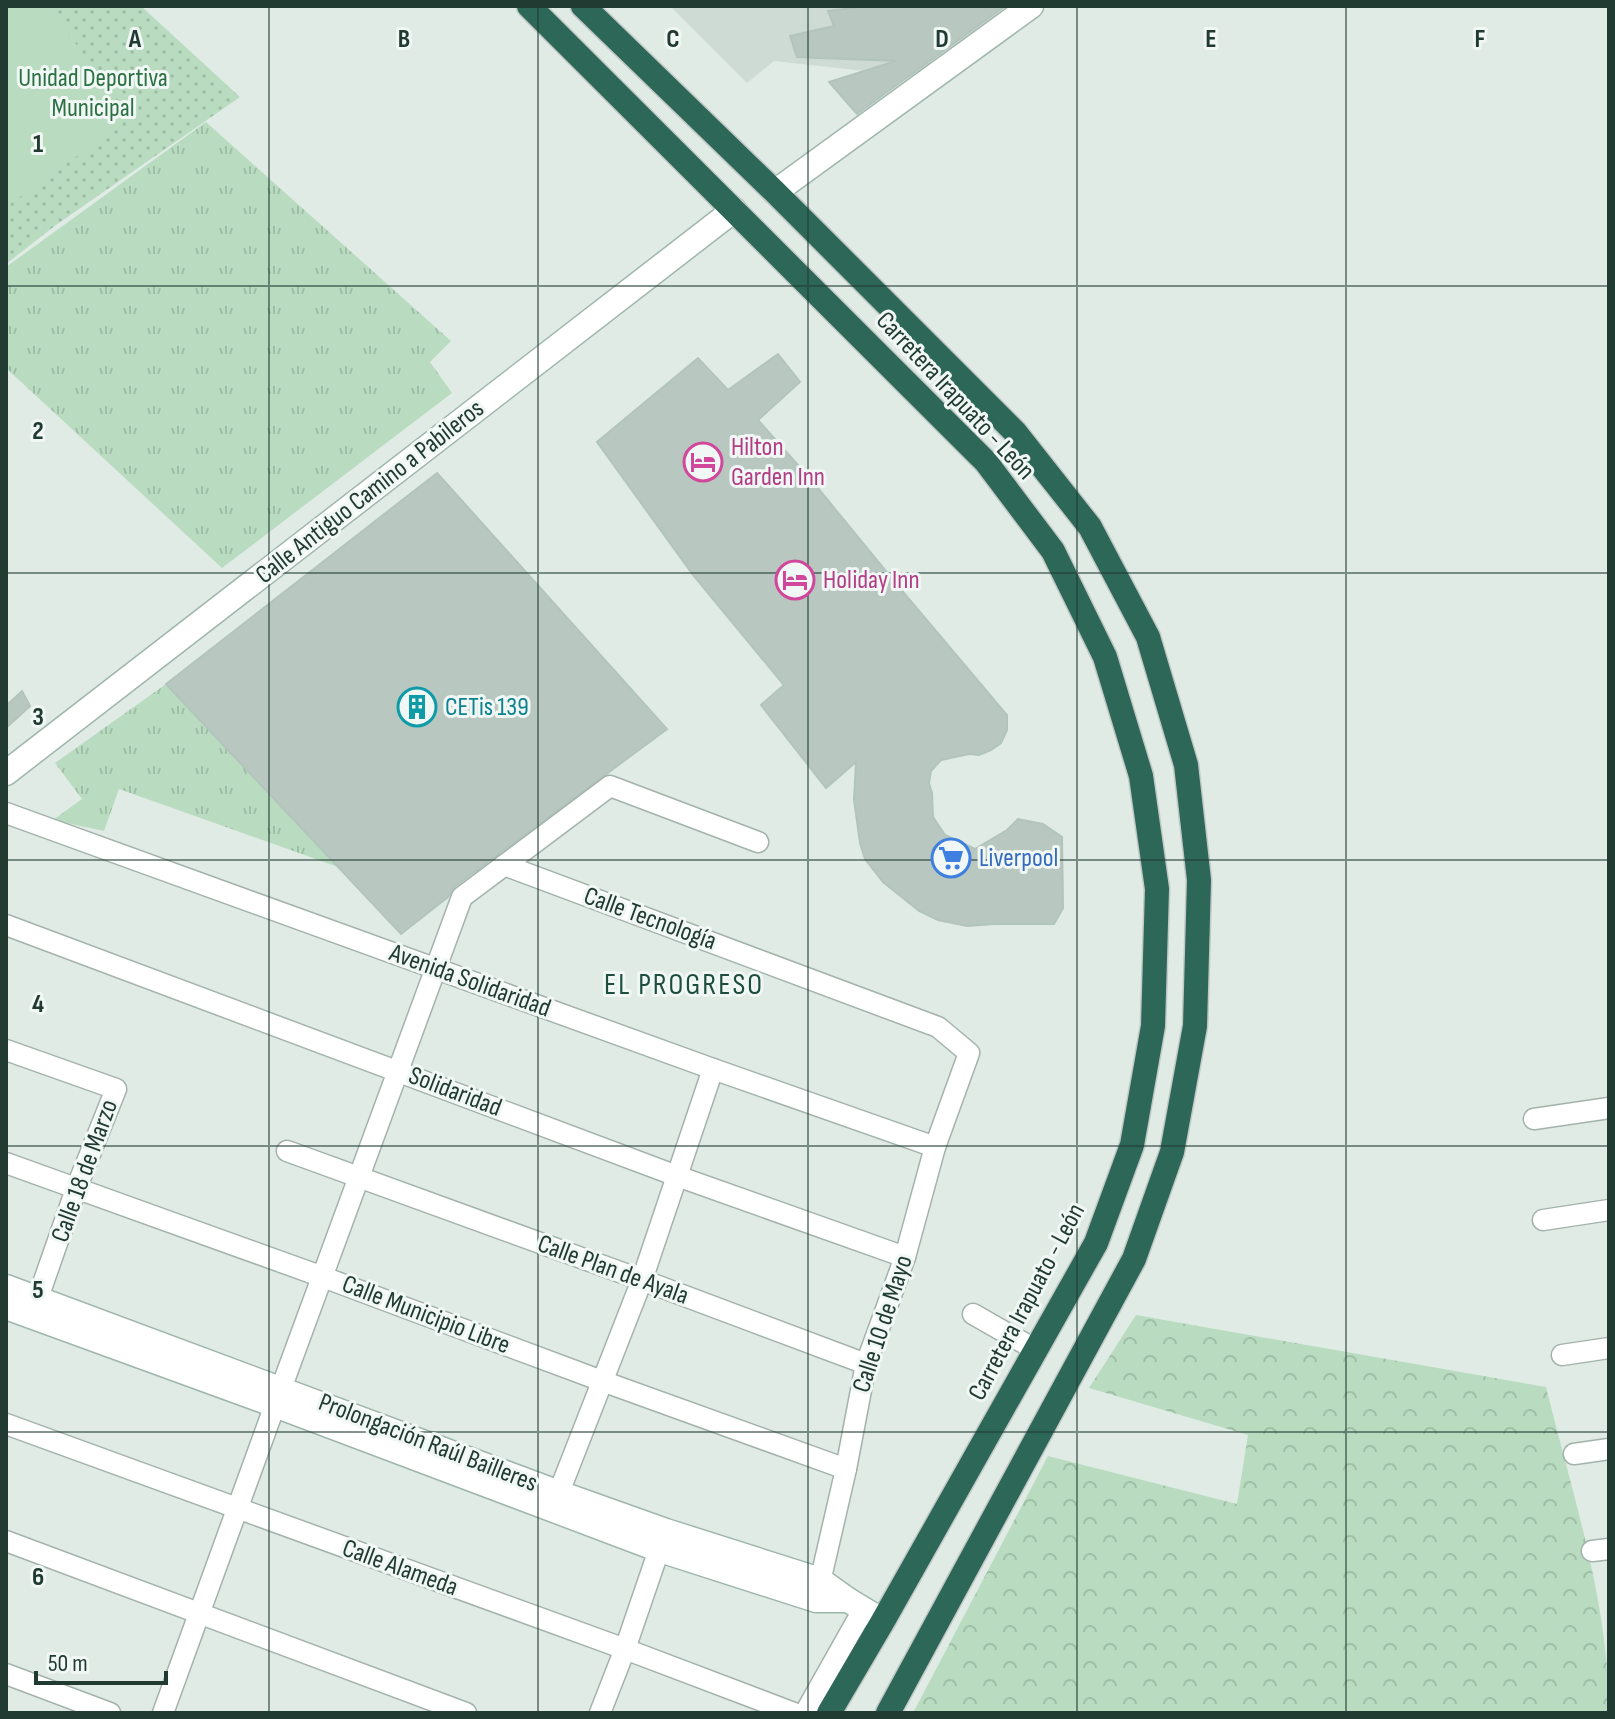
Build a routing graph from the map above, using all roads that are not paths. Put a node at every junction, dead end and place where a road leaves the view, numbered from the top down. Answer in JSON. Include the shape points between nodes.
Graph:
{"nodes":[{"id":1,"x":529,"y":6,"type":"edge"},
{"id":2,"x":583,"y":6,"type":"edge"},
{"id":3,"x":1031,"y":6,"type":"edge"},
{"id":4,"x":775,"y":192,"type":"junction"},
{"id":5,"x":734,"y":210,"type":"junction"},
{"id":6,"x":6,"y":773,"type":"edge"},
{"id":7,"x":6,"y":813,"type":"edge"},
{"id":8,"x":758,"y":842,"type":"dead end"},
{"id":9,"x":504,"y":865,"type":"junction"},
{"id":10,"x":6,"y":925,"type":"edge"},
{"id":11,"x":436,"y":968,"type":"junction"},
{"id":12,"x":6,"y":1050,"type":"edge"},
{"id":13,"x":969,"y":1053,"type":"joint"},
{"id":14,"x":713,"y":1069,"type":"junction"},
{"id":15,"x":399,"y":1071,"type":"junction"},
{"id":16,"x":1609,"y":1108,"type":"edge"},
{"id":17,"x":1534,"y":1119,"type":"dead end"},
{"id":18,"x":935,"y":1147,"type":"junction"},
{"id":19,"x":287,"y":1151,"type":"dead end"},
{"id":20,"x":6,"y":1163,"type":"edge"},
{"id":21,"x":677,"y":1176,"type":"junction"},
{"id":22,"x":359,"y":1179,"type":"junction"},
{"id":23,"x":76,"y":1189,"type":"junction"},
{"id":24,"x":1609,"y":1210,"type":"edge"},
{"id":25,"x":1543,"y":1220,"type":"dead end"},
{"id":26,"x":905,"y":1257,"type":"junction"},
{"id":27,"x":323,"y":1277,"type":"junction"},
{"id":28,"x":642,"y":1280,"type":"junction"},
{"id":29,"x":6,"y":1287,"type":"edge"},
{"id":30,"x":6,"y":1307,"type":"edge"},
{"id":31,"x":35,"y":1307,"type":"junction"},
{"id":32,"x":973,"y":1314,"type":"dead end"},
{"id":33,"x":1609,"y":1348,"type":"edge"},
{"id":34,"x":1036,"y":1350,"type":"junction"},
{"id":35,"x":1562,"y":1355,"type":"dead end"},
{"id":36,"x":866,"y":1364,"type":"junction"},
{"id":37,"x":602,"y":1381,"type":"junction"},
{"id":38,"x":278,"y":1396,"type":"junction"},
{"id":39,"x":6,"y":1424,"type":"edge"},
{"id":40,"x":1609,"y":1449,"type":"edge"},
{"id":41,"x":1574,"y":1454,"type":"dead end"},
{"id":42,"x":846,"y":1469,"type":"junction"},
{"id":43,"x":556,"y":1501,"type":"junction"},
{"id":44,"x":238,"y":1509,"type":"junction"},
{"id":45,"x":663,"y":1540,"type":"junction"},
{"id":46,"x":6,"y":1541,"type":"edge"},
{"id":47,"x":818,"y":1590,"type":"junction"},
{"id":48,"x":865,"y":1610,"type":"junction"},
{"id":49,"x":200,"y":1613,"type":"junction"},
{"id":50,"x":625,"y":1649,"type":"junction"},
{"id":51,"x":6,"y":1674,"type":"edge"},
{"id":52,"x":110,"y":1713,"type":"edge"},
{"id":53,"x":163,"y":1713,"type":"edge"},
{"id":54,"x":466,"y":1713,"type":"edge"},
{"id":55,"x":600,"y":1713,"type":"edge"},
{"id":56,"x":794,"y":1713,"type":"edge"},
{"id":57,"x":805,"y":1713,"type":"edge"},
{"id":58,"x":829,"y":1713,"type":"edge"},
{"id":59,"x":888,"y":1713,"type":"edge"}],
"edges":[{"from":1,"to":5,"type":"highway","name":"Carretera Irapuato - León"},
{"from":2,"to":4,"type":"highway","name":"Carretera Irapuato - León"},
{"from":3,"to":4,"type":"street"},
{"from":4,"to":59,"type":"highway","name":"Carretera Irapuato - León","via":[[1015,432],[1090,527],[1148,637],[1186,765],[1199,880],[1195,1026],[1172,1152],[1134,1259]]},
{"from":5,"to":6,"type":"street","name":"Calle Antiguo Camino a Pabileros"},
{"from":5,"to":34,"type":"highway","name":"Carretera Irapuato - León","via":[[986,462],[1053,551],[1105,657],[1141,776],[1157,889],[1153,1026],[1132,1145],[1096,1243]]},
{"from":7,"to":11,"type":"street","name":"Avenida Solidaridad"},
{"from":8,"to":9,"type":"street","via":[[610,786]]},
{"from":9,"to":11,"type":"street","via":[[462,897]]},
{"from":9,"to":13,"type":"street","name":"Calle Tecnología","via":[[938,1027]]},
{"from":10,"to":15,"type":"street","name":"Solidaridad"},
{"from":11,"to":14,"type":"street","name":"Avenida Solidaridad"},
{"from":11,"to":15,"type":"street"},
{"from":12,"to":23,"type":"street","name":"Calle 18 de Marzo","via":[[116,1089]]},
{"from":13,"to":18,"type":"street","name":"Calle 10 de Mayo"},
{"from":14,"to":18,"type":"street","name":"Avenida Solidaridad"},
{"from":14,"to":21,"type":"street"},
{"from":15,"to":21,"type":"street","name":"Solidaridad"},
{"from":15,"to":22,"type":"street"},
{"from":16,"to":17,"type":"street"},
{"from":18,"to":26,"type":"street","name":"Calle 10 de Mayo"},
{"from":19,"to":22,"type":"street","name":"Calle Plan de Ayala"},
{"from":20,"to":23,"type":"street","name":"Calle Municipio Libre"},
{"from":21,"to":26,"type":"street","name":"Solidaridad"},
{"from":21,"to":28,"type":"street"},
{"from":22,"to":27,"type":"street"},
{"from":22,"to":28,"type":"street","name":"Calle Plan de Ayala"},
{"from":23,"to":27,"type":"street","name":"Calle Municipio Libre"},
{"from":23,"to":31,"type":"street","name":"Calle 18 de Marzo"},
{"from":24,"to":25,"type":"street"},
{"from":26,"to":36,"type":"street","name":"Calle 10 de Mayo"},
{"from":27,"to":37,"type":"street","name":"Calle Municipio Libre"},
{"from":27,"to":38,"type":"street"},
{"from":28,"to":36,"type":"street","name":"Calle Plan de Ayala"},
{"from":28,"to":37,"type":"street"},
{"from":29,"to":31,"type":"street","name":"Prolongación Raúl Bailleres"},
{"from":30,"to":31,"type":"street","name":"Prolongación Raúl Bailleres"},
{"from":31,"to":38,"type":"street","name":"Prolongación Raúl Bailleres"},
{"from":32,"to":34,"type":"street"},
{"from":33,"to":35,"type":"street"},
{"from":34,"to":48,"type":"highway","name":"Carretera Irapuato - León"},
{"from":36,"to":42,"type":"street","name":"Calle 10 de Mayo"},
{"from":37,"to":42,"type":"street","name":"Calle Municipio Libre"},
{"from":37,"to":43,"type":"street"},
{"from":38,"to":43,"type":"street","name":"Prolongación Raúl Bailleres"},
{"from":38,"to":44,"type":"street"},
{"from":39,"to":44,"type":"street","name":"Calle Alameda"},
{"from":40,"to":41,"type":"street"},
{"from":42,"to":47,"type":"street","name":"Calle 10 de Mayo"},
{"from":43,"to":45,"type":"street","name":"Prolongación Raúl Bailleres"},
{"from":44,"to":49,"type":"street"},
{"from":44,"to":50,"type":"street","name":"Calle Alameda"},
{"from":45,"to":47,"type":"street","name":"Prolongación Raúl Bailleres"},
{"from":45,"to":50,"type":"street"},
{"from":46,"to":49,"type":"street"},
{"from":47,"to":48,"type":"street","name":"Prolongación Raúl Bailleres"},
{"from":48,"to":57,"type":"street"},
{"from":48,"to":58,"type":"highway","name":"Carretera Irapuato - León"},
{"from":49,"to":53,"type":"street"},
{"from":49,"to":54,"type":"street"},
{"from":50,"to":55,"type":"street"},
{"from":50,"to":56,"type":"street","name":"Calle Alameda"},
{"from":51,"to":52,"type":"street"}]}
